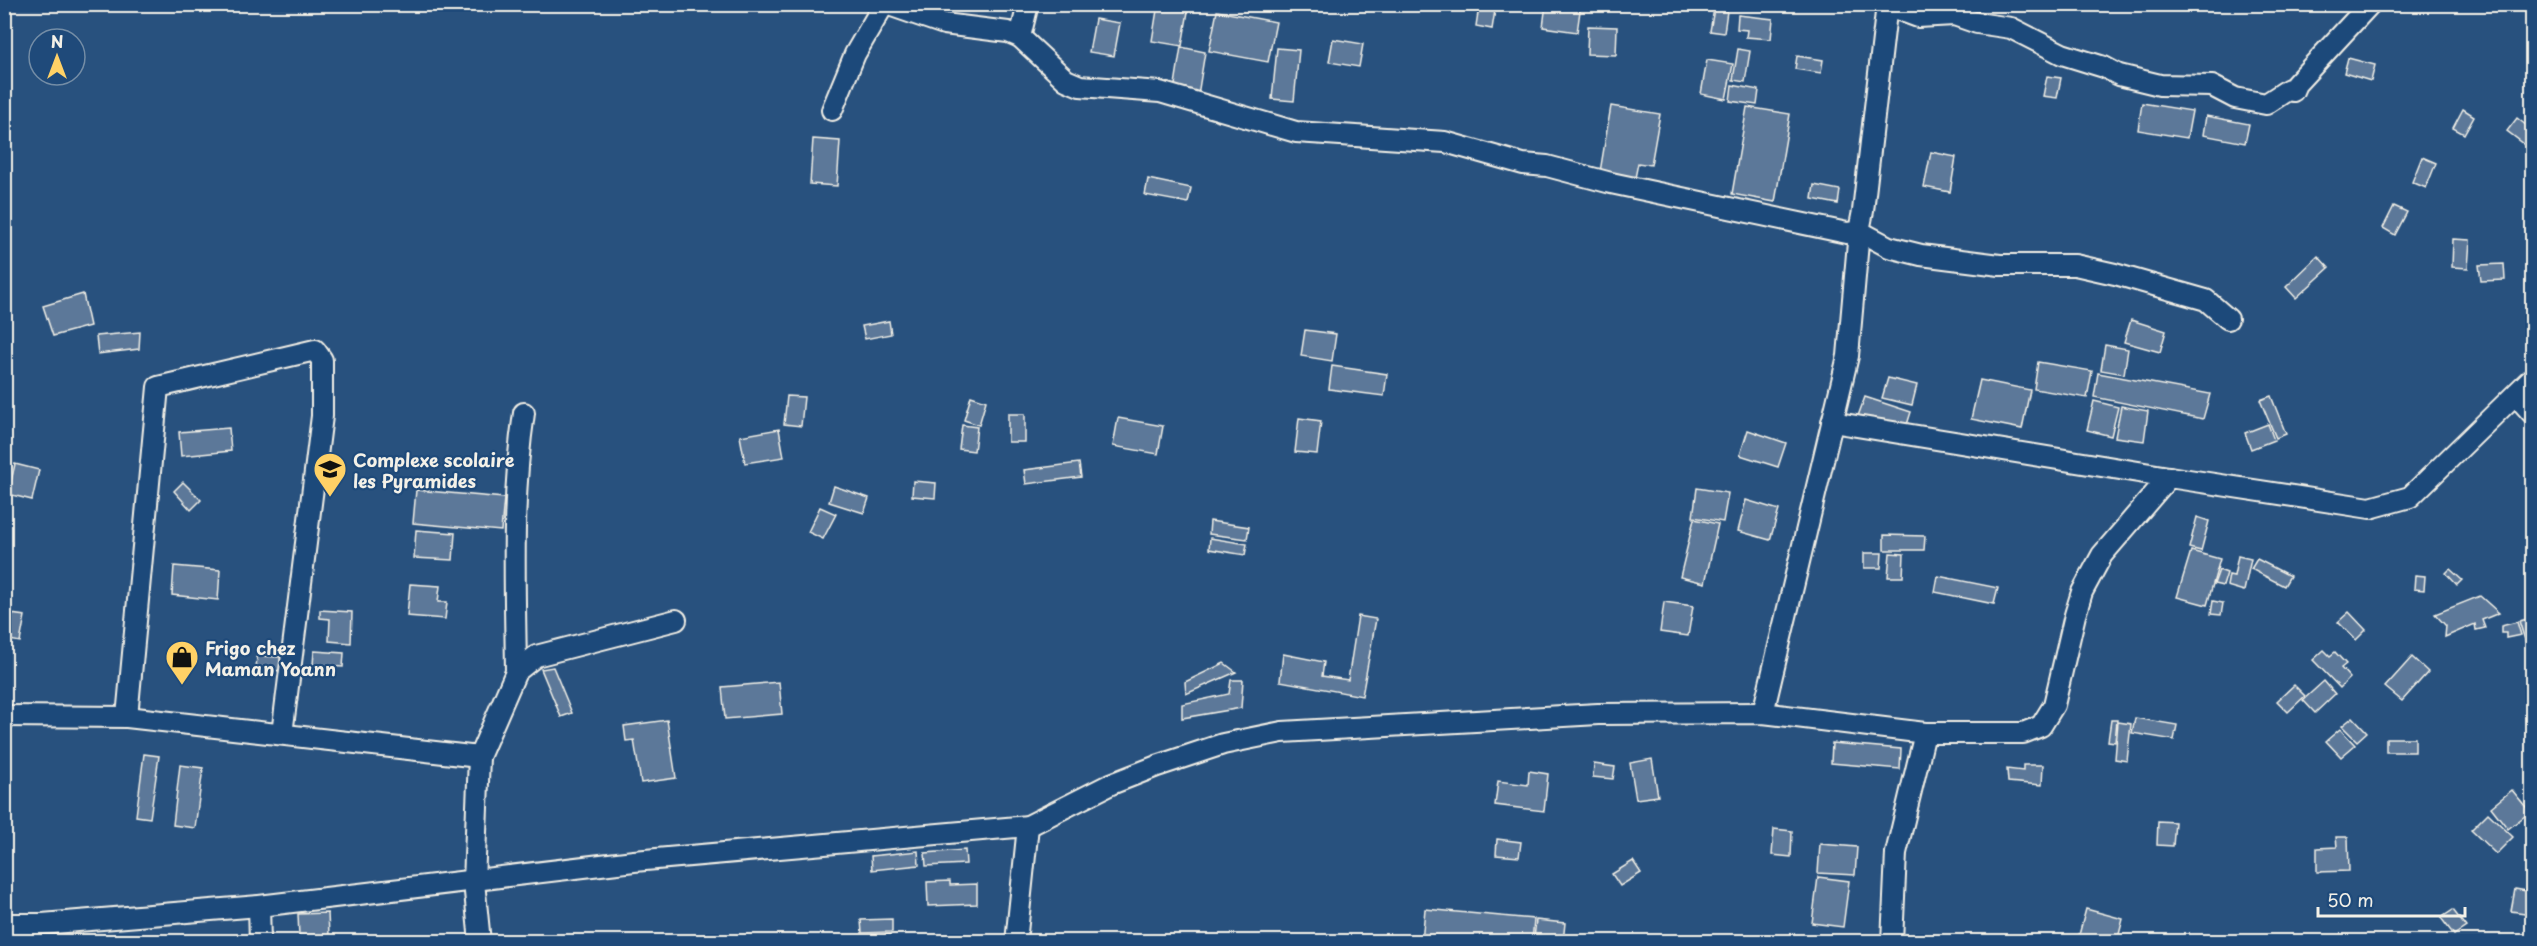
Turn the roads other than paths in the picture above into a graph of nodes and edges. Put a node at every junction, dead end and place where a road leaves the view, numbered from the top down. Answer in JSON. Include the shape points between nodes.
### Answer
{"nodes":[{"id":1,"x":885,"y":4,"type":"edge"},
{"id":2,"x":1028,"y":4,"type":"edge"},
{"id":3,"x":2370,"y":4,"type":"edge"},
{"id":4,"x":1885,"y":6,"type":"edge"},
{"id":5,"x":1020,"y":37,"type":"junction"},
{"id":6,"x":832,"y":110,"type":"dead end"},
{"id":7,"x":1859,"y":231,"type":"junction"},
{"id":8,"x":2228,"y":318,"type":"dead end"},
{"id":9,"x":2532,"y":378,"type":"edge"},
{"id":10,"x":2516,"y":395,"type":"junction"},
{"id":11,"x":524,"y":413,"type":"dead end"},
{"id":12,"x":2532,"y":413,"type":"edge"},
{"id":13,"x":1832,"y":422,"type":"junction"},
{"id":14,"x":2169,"y":477,"type":"junction"},
{"id":15,"x":676,"y":620,"type":"dead end"},
{"id":16,"x":516,"y":672,"type":"junction"},
{"id":17,"x":1763,"y":713,"type":"junction"},
{"id":18,"x":4,"y":716,"type":"edge"},
{"id":19,"x":128,"y":717,"type":"junction"},
{"id":20,"x":1925,"y":733,"type":"junction"},
{"id":21,"x":282,"y":734,"type":"junction"},
{"id":22,"x":479,"y":757,"type":"junction"},
{"id":23,"x":1028,"y":826,"type":"junction"},
{"id":24,"x":474,"y":882,"type":"junction"},
{"id":25,"x":259,"y":906,"type":"junction"},
{"id":26,"x":4,"y":924,"type":"edge"},
{"id":27,"x":42,"y":933,"type":"edge"},
{"id":28,"x":260,"y":942,"type":"edge"},
{"id":29,"x":480,"y":942,"type":"edge"},
{"id":30,"x":1016,"y":942,"type":"edge"},
{"id":31,"x":1892,"y":942,"type":"edge"}],
"edges":[{"from":1,"to":5,"type":"street","via":[[944,24]]},
{"from":1,"to":6,"type":"street","via":[[855,54]]},
{"from":2,"to":5,"type":"street"},
{"from":3,"to":4,"type":"street","via":[[2296,84],[2294,91],[2289,89],[2266,104],[2235,98],[2211,86],[2160,85],[2119,75],[2062,54],[2011,28],[1954,15],[1918,17]]},
{"from":4,"to":7,"type":"street"},
{"from":5,"to":7,"type":"street","via":[[1066,80],[1080,86],[1166,94],[1296,132],[1445,142],[1523,164],[1833,232]]},
{"from":7,"to":8,"type":"street","via":[[1889,247],[1921,255],[2000,265],[2075,265],[2115,274],[2206,300]]},
{"from":7,"to":13,"type":"street","via":[[1848,356]]},
{"from":9,"to":10,"type":"street"},
{"from":10,"to":12,"type":"street"},
{"from":10,"to":14,"type":"street","via":[[2410,497],[2388,505],[2370,508]]},
{"from":11,"to":16,"type":"street","via":[[514,524]]},
{"from":13,"to":14,"type":"street"},
{"from":13,"to":17,"type":"street"},
{"from":14,"to":20,"type":"street","via":[[2102,555],[2082,592],[2054,705],[2041,726],[2023,733]]},
{"from":15,"to":16,"type":"street","via":[[536,656]]},
{"from":16,"to":22,"type":"street"},
{"from":17,"to":20,"type":"street"},
{"from":17,"to":23,"type":"street","via":[[1598,714],[1282,732],[1222,744],[1157,766],[1111,784]]},
{"from":18,"to":19,"type":"street"},
{"from":19,"to":21,"type":"street"},
{"from":19,"to":21,"type":"street","via":[[158,387],[315,351],[322,360],[322,416]]},
{"from":20,"to":31,"type":"street","via":[[1896,853]]},
{"from":21,"to":22,"type":"street"},
{"from":22,"to":24,"type":"street"},
{"from":23,"to":24,"type":"street","via":[[634,861]]},
{"from":23,"to":30,"type":"street"},
{"from":24,"to":25,"type":"street"},
{"from":24,"to":29,"type":"street"},
{"from":25,"to":27,"type":"street"},
{"from":25,"to":28,"type":"street"},
{"from":26,"to":27,"type":"street"}]}
